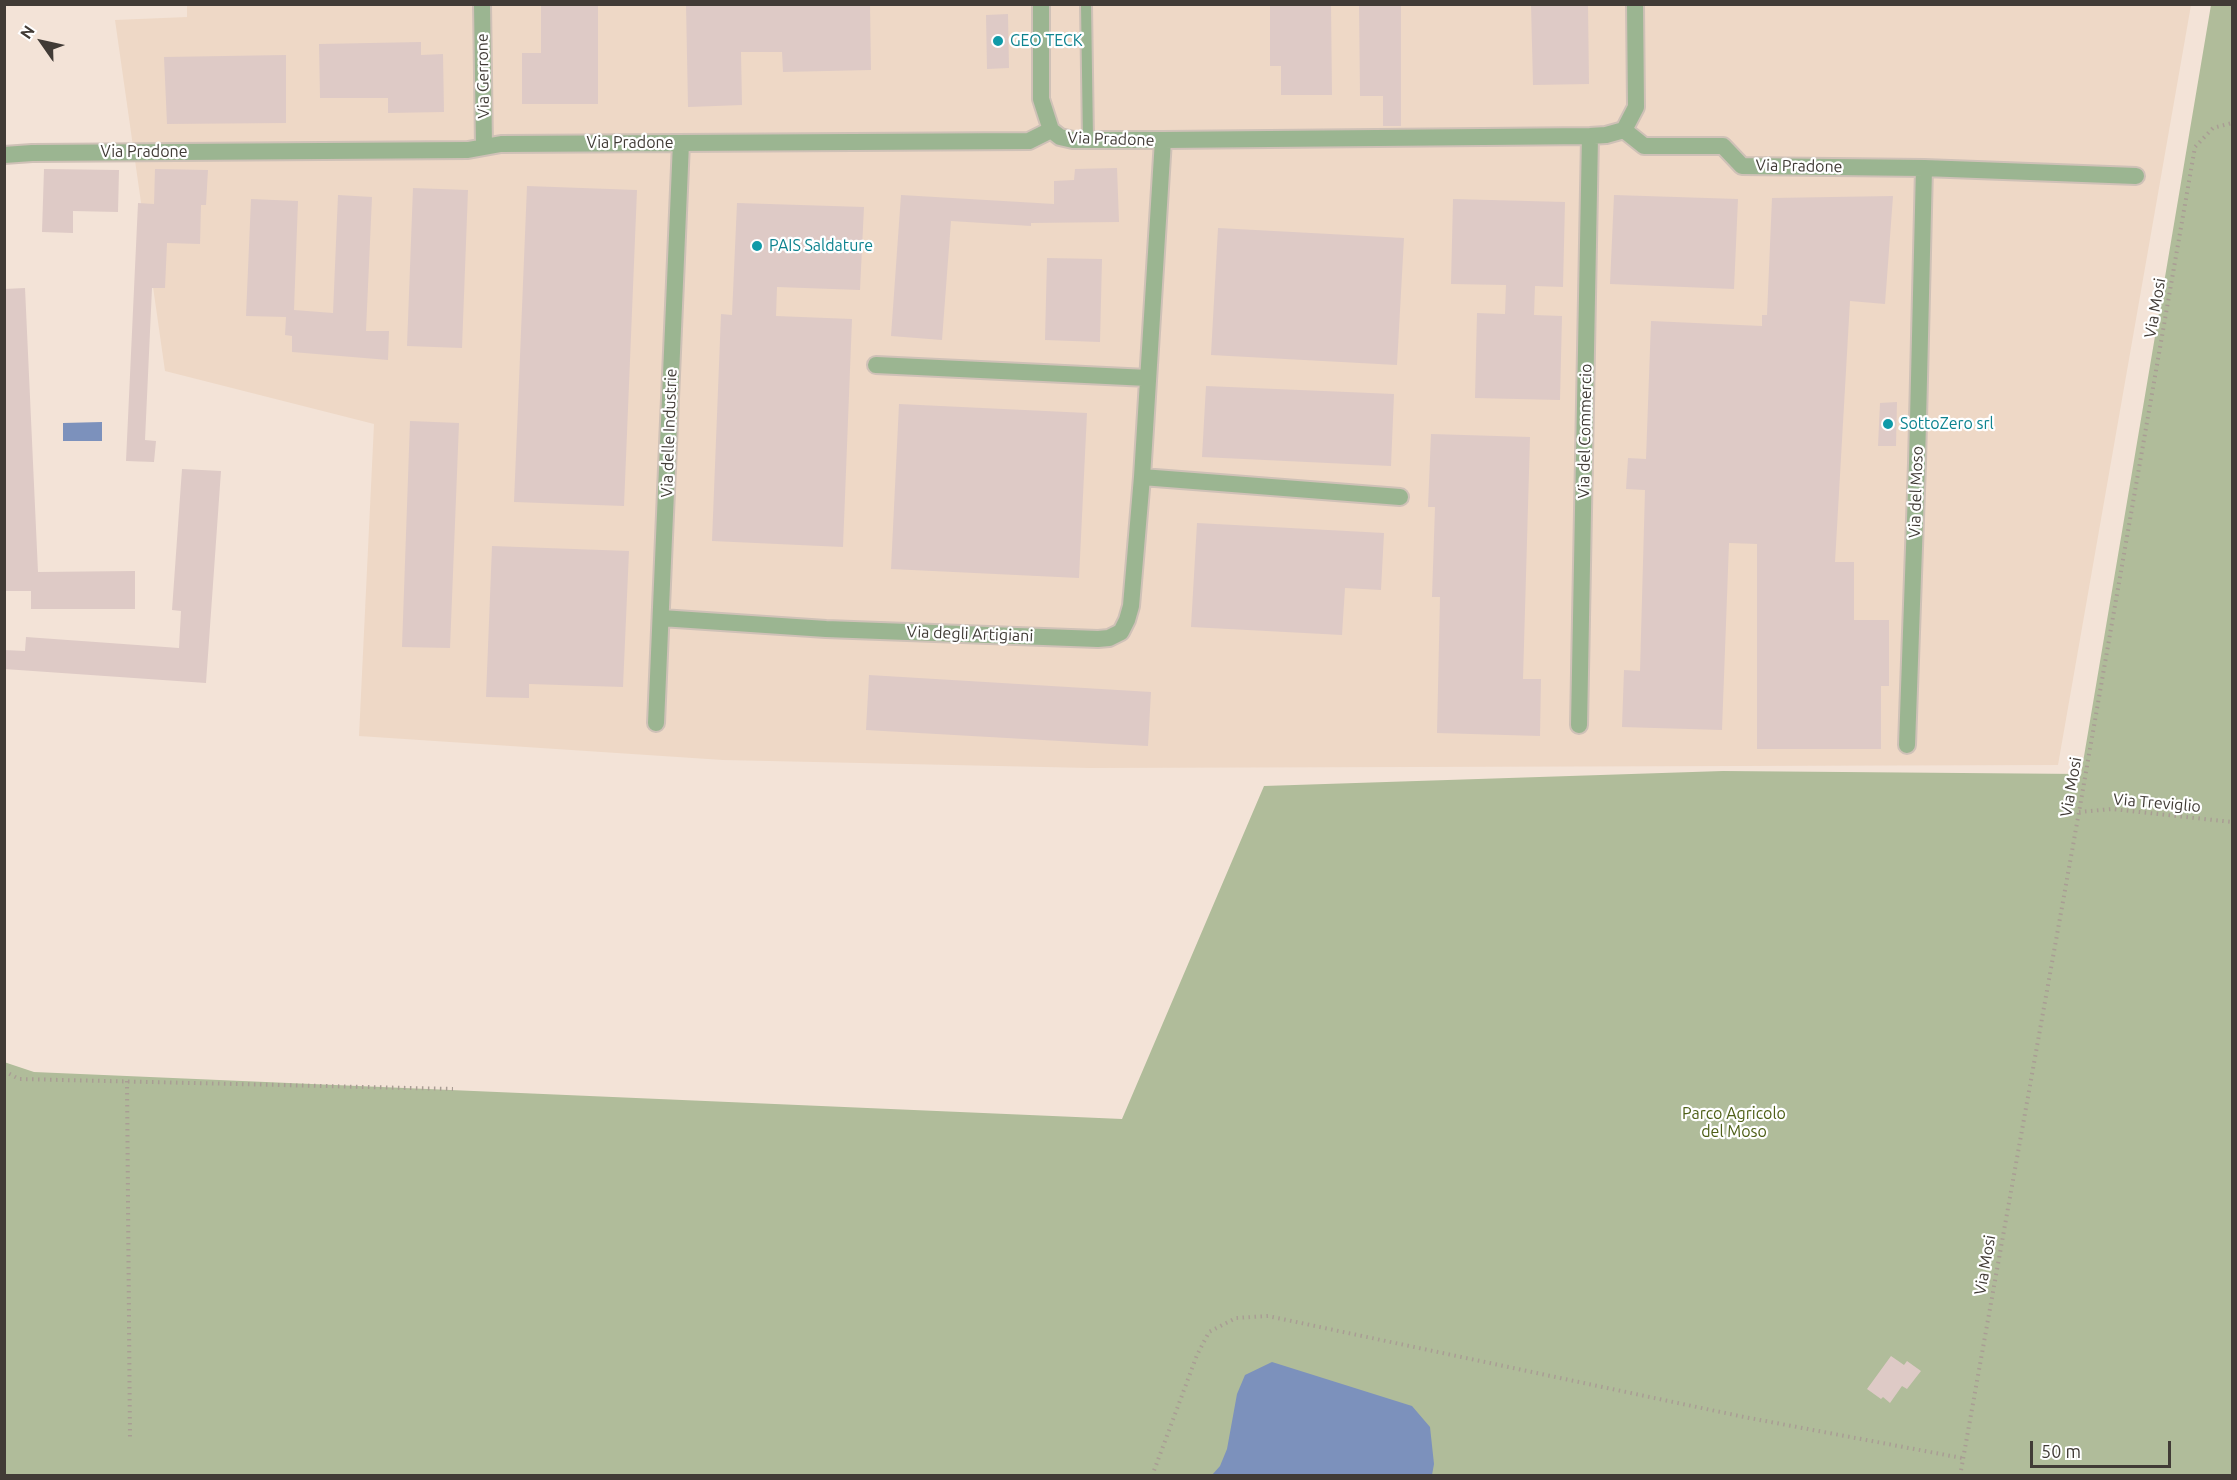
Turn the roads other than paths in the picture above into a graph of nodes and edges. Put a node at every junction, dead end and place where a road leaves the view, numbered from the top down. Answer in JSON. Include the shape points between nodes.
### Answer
{"nodes":[{"id":1,"x":482,"y":4,"type":"edge"},
{"id":2,"x":1041,"y":4,"type":"edge"},
{"id":3,"x":1086,"y":4,"type":"edge"},
{"id":4,"x":1635,"y":4,"type":"edge"},
{"id":5,"x":1051,"y":130,"type":"junction"},
{"id":6,"x":1624,"y":130,"type":"junction"},
{"id":7,"x":1590,"y":136,"type":"junction"},
{"id":8,"x":1088,"y":140,"type":"junction"},
{"id":9,"x":1164,"y":140,"type":"junction"},
{"id":10,"x":681,"y":143,"type":"junction"},
{"id":11,"x":484,"y":147,"type":"junction"},
{"id":12,"x":4,"y":155,"type":"edge"},
{"id":13,"x":1924,"y":168,"type":"junction"},
{"id":14,"x":2136,"y":176,"type":"dead end"},
{"id":15,"x":876,"y":366,"type":"dead end"},
{"id":16,"x":1148,"y":378,"type":"junction"},
{"id":17,"x":1142,"y":477,"type":"junction"},
{"id":18,"x":1400,"y":497,"type":"dead end"},
{"id":19,"x":661,"y":618,"type":"junction"},
{"id":20,"x":656,"y":723,"type":"dead end"},
{"id":21,"x":1579,"y":725,"type":"dead end"},
{"id":22,"x":1907,"y":745,"type":"dead end"}],
"edges":[{"from":1,"to":11,"type":"street","name":"Via Gerrone"},
{"from":2,"to":5,"type":"street","via":[[1041,99]]},
{"from":3,"to":8,"type":"lane"},
{"from":4,"to":6,"type":"street","via":[[1636,107]]},
{"from":5,"to":8,"type":"street","name":"Via Pradone","via":[[1060,137]]},
{"from":5,"to":10,"type":"street","name":"Via Pradone","via":[[1029,141]]},
{"from":6,"to":7,"type":"street","name":"Via Pradone"},
{"from":6,"to":13,"type":"street","name":"Via Pradone","via":[[1644,146],[1723,146],[1742,166]]},
{"from":7,"to":9,"type":"street","name":"Via Pradone"},
{"from":7,"to":21,"type":"street","name":"Via del Commercio"},
{"from":8,"to":9,"type":"street","name":"Via Pradone"},
{"from":9,"to":16,"type":"street","name":"Via degli Artigiani"},
{"from":10,"to":11,"type":"street","name":"Via Pradone"},
{"from":10,"to":19,"type":"street","name":"Via delle Industrie"},
{"from":11,"to":12,"type":"street","name":"Via Pradone"},
{"from":13,"to":14,"type":"street","name":"Via Pradone"},
{"from":13,"to":22,"type":"street","name":"Via del Moso"},
{"from":15,"to":16,"type":"street"},
{"from":16,"to":17,"type":"street","name":"Via degli Artigiani"},
{"from":17,"to":18,"type":"street"},
{"from":17,"to":19,"type":"street","name":"Via degli Artigiani","via":[[1131,606],[1121,632],[1109,638],[826,629]]},
{"from":19,"to":20,"type":"street","name":"Via delle Industrie"}]}
